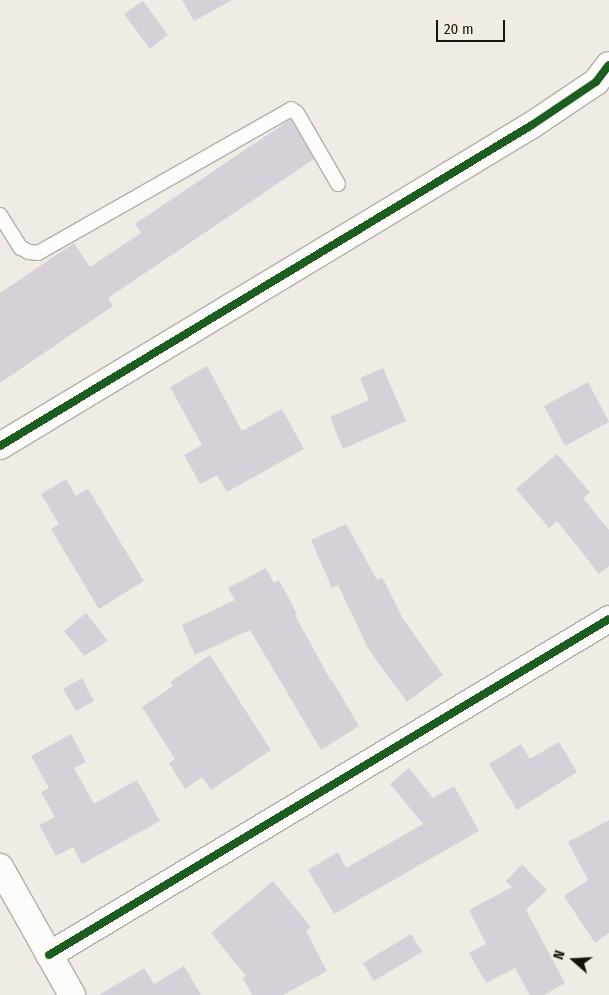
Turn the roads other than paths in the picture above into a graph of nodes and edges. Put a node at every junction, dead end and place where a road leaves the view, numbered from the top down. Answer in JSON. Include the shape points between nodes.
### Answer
{"nodes":[{"id":1,"x":609,"y":65,"type":"edge"},
{"id":2,"x":338,"y":184,"type":"dead end"},
{"id":3,"x":0,"y":215,"type":"edge"},
{"id":4,"x":0,"y":446,"type":"edge"},
{"id":5,"x":609,"y":619,"type":"edge"},
{"id":6,"x":0,"y":867,"type":"edge"},
{"id":7,"x":50,"y":955,"type":"junction"},
{"id":8,"x":72,"y":995,"type":"edge"}],
"edges":[{"from":1,"to":4,"type":"street","via":[[596,82],[532,125]]},
{"from":2,"to":3,"type":"lane","via":[[297,113],[290,109],[38,253],[21,248]]},
{"from":5,"to":7,"type":"street"},
{"from":6,"to":7,"type":"street"},
{"from":7,"to":8,"type":"street"}]}
